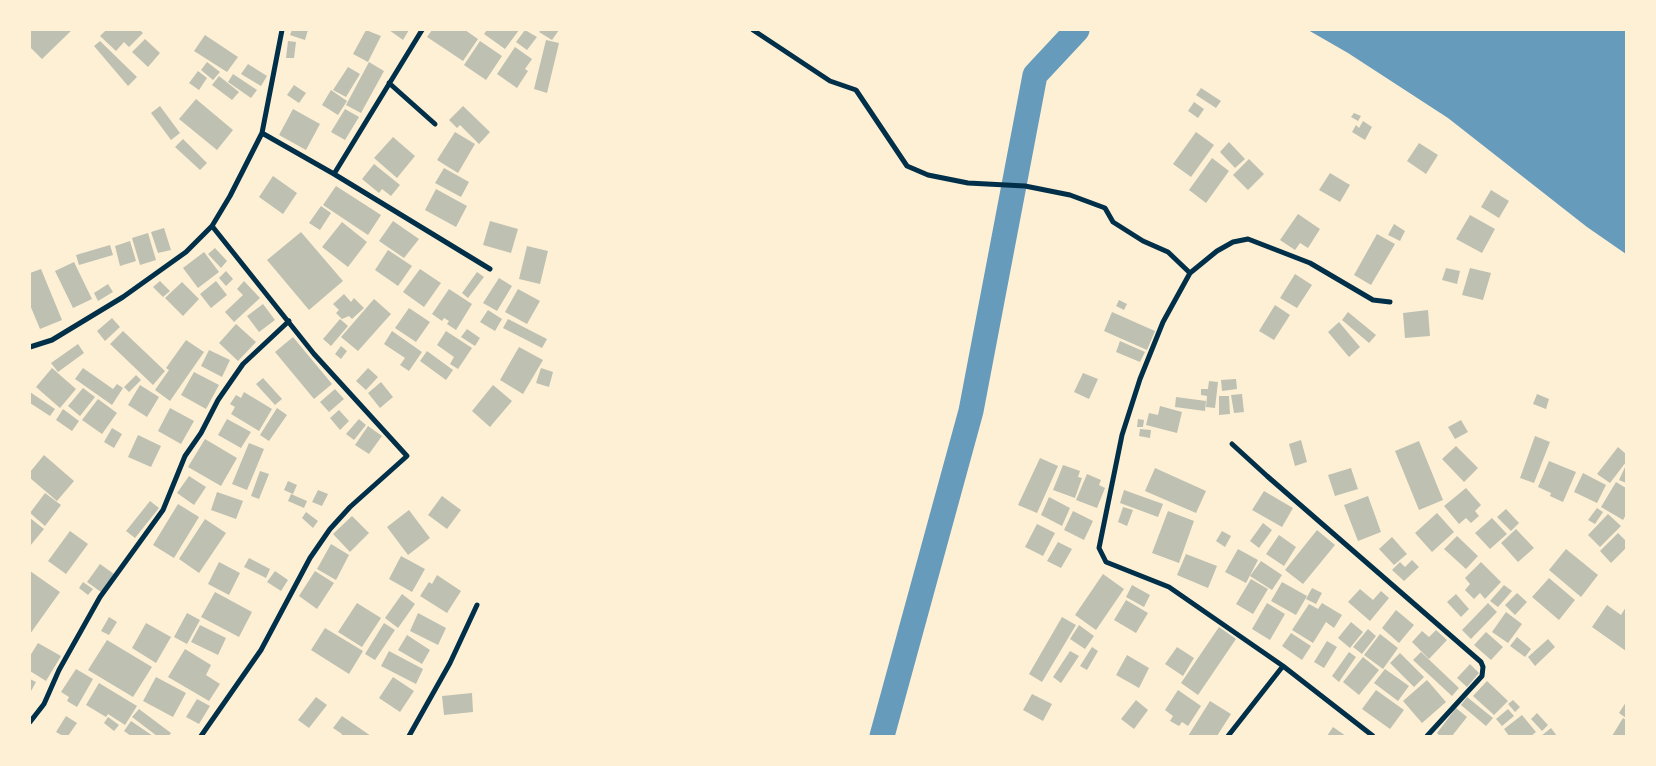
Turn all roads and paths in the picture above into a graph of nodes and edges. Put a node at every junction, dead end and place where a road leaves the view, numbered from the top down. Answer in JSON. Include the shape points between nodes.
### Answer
{"nodes":[{"id":1,"x":282,"y":30,"type":"edge"},
{"id":2,"x":422,"y":30,"type":"edge"},
{"id":3,"x":753,"y":30,"type":"edge"},
{"id":4,"x":389,"y":83,"type":"junction"},
{"id":5,"x":435,"y":124,"type":"dead end"},
{"id":6,"x":262,"y":133,"type":"junction"},
{"id":7,"x":334,"y":174,"type":"junction"},
{"id":8,"x":212,"y":226,"type":"junction"},
{"id":9,"x":490,"y":269,"type":"dead end"},
{"id":10,"x":1190,"y":273,"type":"junction"},
{"id":11,"x":1390,"y":302,"type":"dead end"},
{"id":12,"x":289,"y":321,"type":"junction"},
{"id":13,"x":30,"y":347,"type":"edge"},
{"id":14,"x":1232,"y":444,"type":"dead end"},
{"id":15,"x":477,"y":605,"type":"dead end"},
{"id":16,"x":1283,"y":666,"type":"junction"},
{"id":17,"x":30,"y":722,"type":"edge"},
{"id":18,"x":202,"y":736,"type":"edge"},
{"id":19,"x":409,"y":736,"type":"edge"},
{"id":20,"x":1228,"y":736,"type":"edge"},
{"id":21,"x":1373,"y":736,"type":"edge"},
{"id":22,"x":1427,"y":736,"type":"edge"}],
"edges":[{"from":1,"to":6,"type":"street"},
{"from":2,"to":4,"type":"street"},
{"from":3,"to":10,"type":"street","via":[[830,81],[856,90],[907,166],[928,175],[968,183],[1034,188],[1070,195],[1105,208],[1112,222],[1168,252]]},
{"from":4,"to":5,"type":"street"},
{"from":4,"to":7,"type":"street"},
{"from":6,"to":7,"type":"street"},
{"from":6,"to":8,"type":"street"},
{"from":7,"to":9,"type":"street"},
{"from":8,"to":12,"type":"street"},
{"from":8,"to":13,"type":"street","via":[[186,252],[123,297],[52,340]]},
{"from":10,"to":11,"type":"street","via":[[1217,251],[1233,242],[1248,239],[1310,263],[1373,300]]},
{"from":10,"to":16,"type":"street","via":[[1162,322],[1140,379],[1122,435],[1099,548],[1106,562],[1169,588]]},
{"from":12,"to":17,"type":"street","via":[[243,364],[218,400],[185,456],[163,510],[100,597],[44,704]]},
{"from":12,"to":18,"type":"street","via":[[314,354],[407,456],[330,529],[310,558],[261,650]]},
{"from":14,"to":22,"type":"street","via":[[1481,662],[1482,676]]},
{"from":15,"to":19,"type":"street","via":[[450,663]]},
{"from":16,"to":20,"type":"street"},
{"from":16,"to":21,"type":"street"}]}
